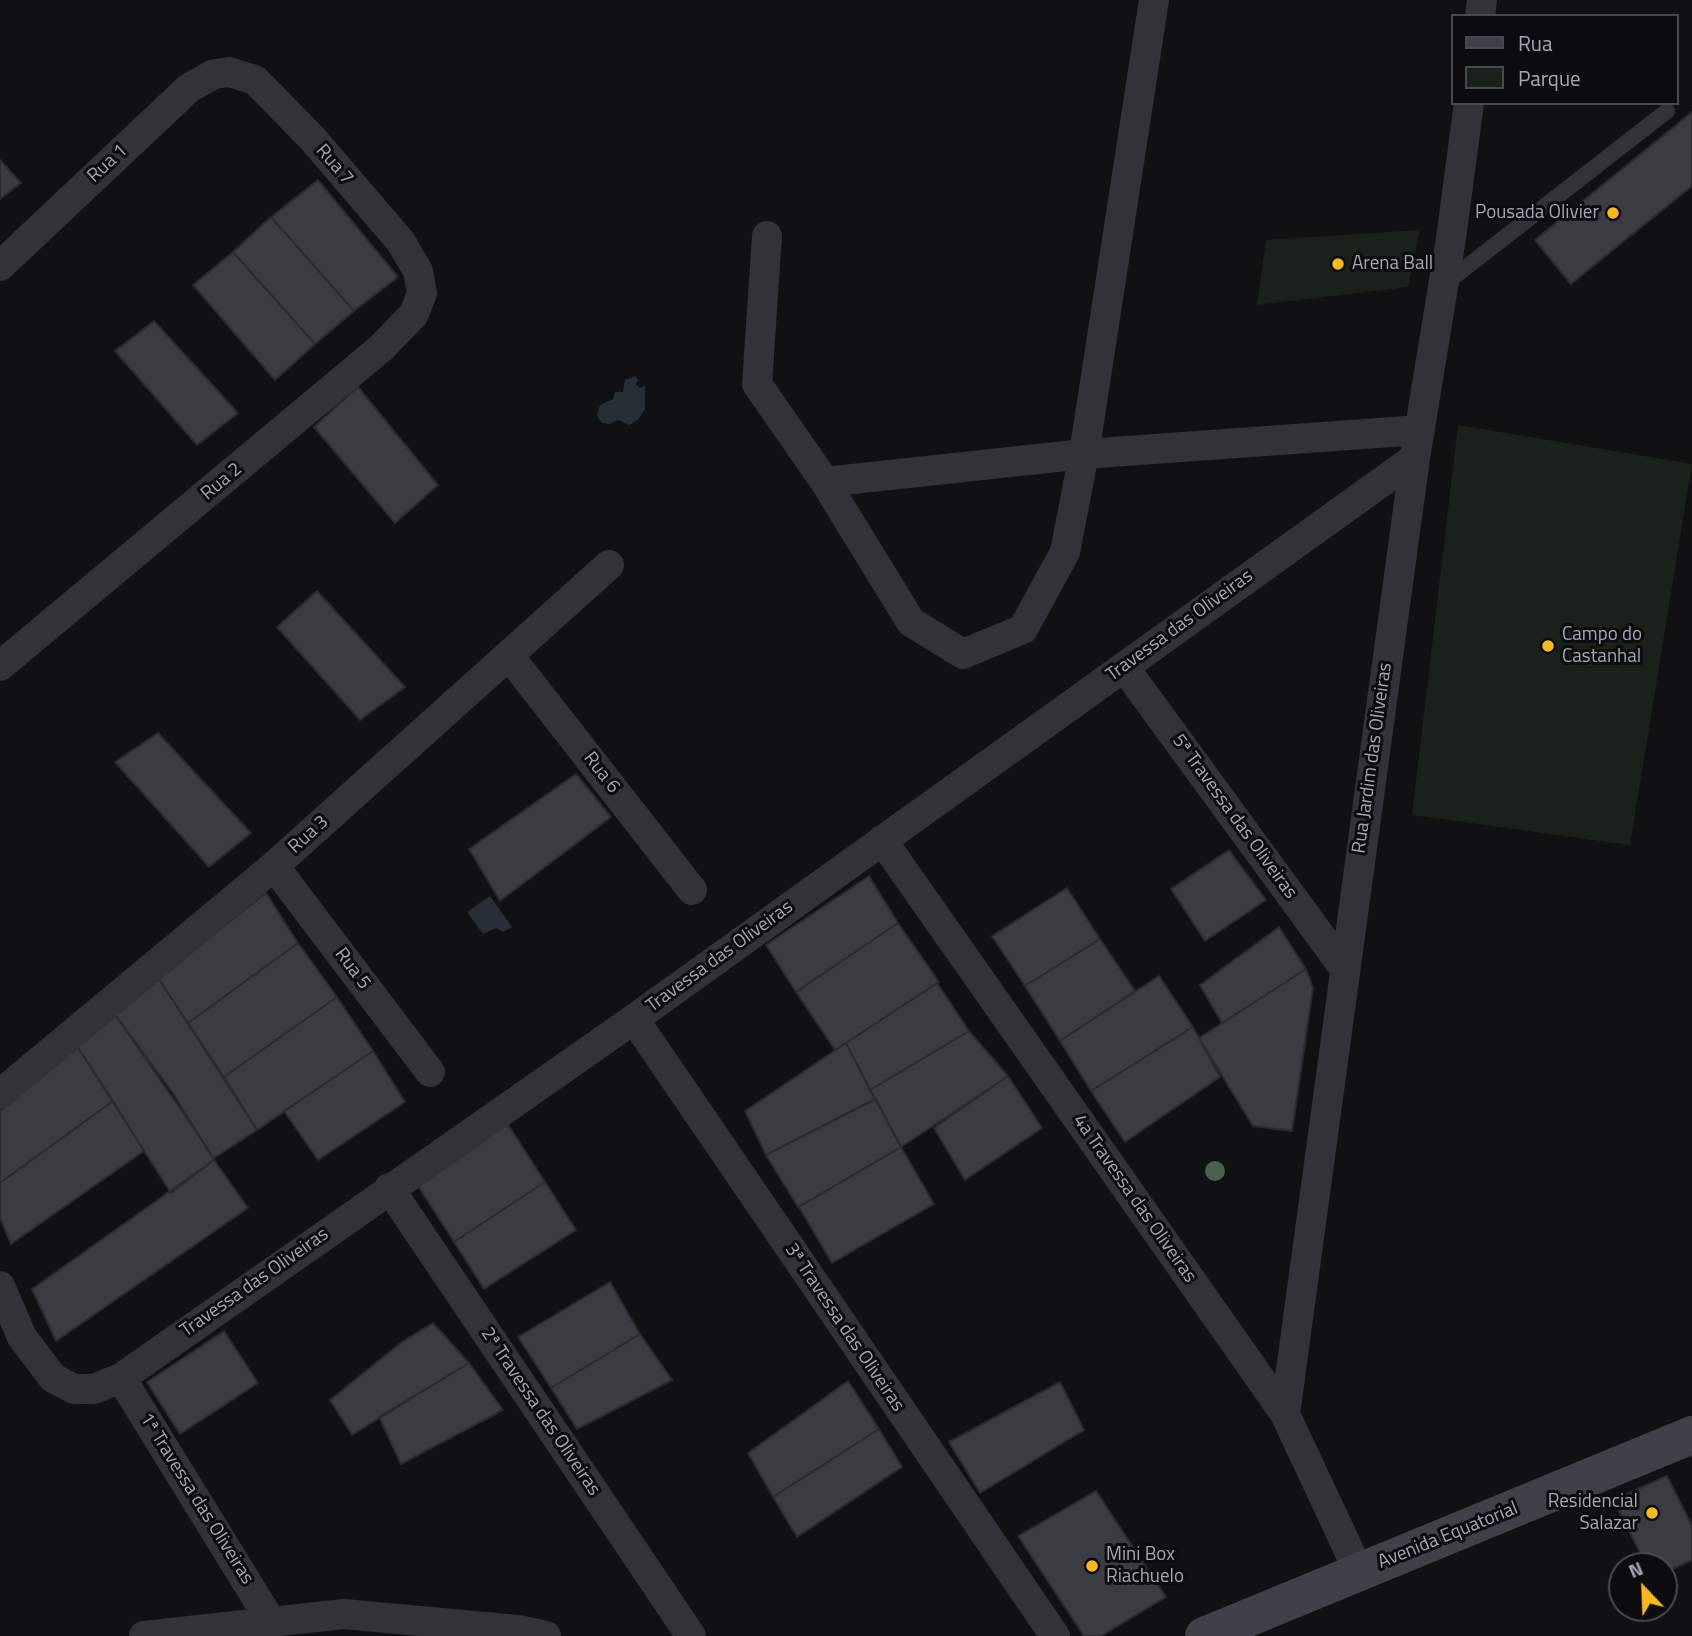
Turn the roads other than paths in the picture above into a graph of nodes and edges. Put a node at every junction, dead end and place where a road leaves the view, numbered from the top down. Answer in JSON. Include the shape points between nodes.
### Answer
{"nodes":[{"id":1,"x":1154,"y":0,"type":"edge"},
{"id":2,"x":223,"y":72,"type":"joint"},
{"id":3,"x":1469,"y":105,"type":"edge"},
{"id":4,"x":1667,"y":111,"type":"dead end"},
{"id":5,"x":767,"y":236,"type":"dead end"},
{"id":6,"x":0,"y":267,"type":"edge"},
{"id":7,"x":422,"y":284,"type":"joint"},
{"id":8,"x":1444,"y":285,"type":"junction"},
{"id":9,"x":1417,"y":444,"type":"junction"},
{"id":10,"x":1084,"y":454,"type":"junction"},
{"id":11,"x":825,"y":482,"type":"junction"},
{"id":12,"x":610,"y":565,"type":"dead end"},
{"id":13,"x":510,"y":657,"type":"junction"},
{"id":14,"x":0,"y":666,"type":"edge"},
{"id":15,"x":1124,"y":667,"type":"junction"},
{"id":16,"x":882,"y":840,"type":"junction"},
{"id":17,"x":274,"y":866,"type":"junction"},
{"id":18,"x":692,"y":890,"type":"dead end"},
{"id":19,"x":1344,"y":968,"type":"junction"},
{"id":20,"x":634,"y":1019,"type":"junction"},
{"id":21,"x":430,"y":1072,"type":"dead end"},
{"id":22,"x":0,"y":1094,"type":"edge"},
{"id":23,"x":389,"y":1188,"type":"junction"},
{"id":24,"x":0,"y":1286,"type":"edge"},
{"id":25,"x":121,"y":1378,"type":"junction"},
{"id":26,"x":1285,"y":1414,"type":"junction"},
{"id":27,"x":1692,"y":1435,"type":"edge"},
{"id":28,"x":1359,"y":1572,"type":"junction"},
{"id":29,"x":270,"y":1620,"type":"junction"},
{"id":30,"x":144,"y":1636,"type":"edge"},
{"id":31,"x":546,"y":1636,"type":"edge"},
{"id":32,"x":691,"y":1636,"type":"edge"},
{"id":33,"x":1055,"y":1636,"type":"edge"},
{"id":34,"x":1203,"y":1636,"type":"edge"}],
"edges":[{"from":1,"to":10,"type":"street"},
{"from":2,"to":6,"type":"street","name":"Rua 1","via":[[189,88]]},
{"from":2,"to":7,"type":"street","name":"Rua 7","via":[[255,80],[312,138],[401,242]]},
{"from":3,"to":8,"type":"street","name":"Rua Jardim das Oliveiras"},
{"from":4,"to":8,"type":"lane"},
{"from":5,"to":11,"type":"street","via":[[757,384]]},
{"from":7,"to":14,"type":"street","name":"Rua 2","via":[[421,302],[414,314],[381,348]]},
{"from":8,"to":9,"type":"street","name":"Rua Jardim das Oliveiras"},
{"from":9,"to":10,"type":"street"},
{"from":9,"to":15,"type":"street","name":"Travessa das Oliveiras"},
{"from":9,"to":19,"type":"street","name":"Rua Jardim das Oliveiras"},
{"from":10,"to":11,"type":"street"},
{"from":10,"to":11,"type":"street","via":[[1065,552],[1023,629],[963,654],[911,622]]},
{"from":12,"to":13,"type":"street","name":"Rua 3"},
{"from":13,"to":17,"type":"street","name":"Rua 3"},
{"from":13,"to":18,"type":"street","name":"Rua 6"},
{"from":15,"to":16,"type":"street","name":"Travessa das Oliveiras"},
{"from":15,"to":19,"type":"street","name":"5ª Travessa das Oliveiras"},
{"from":16,"to":20,"type":"street","name":"Travessa das Oliveiras"},
{"from":16,"to":26,"type":"street","name":"4a Travessa das Oliveiras"},
{"from":17,"to":21,"type":"street","name":"Rua 5"},
{"from":17,"to":22,"type":"street","name":"Rua 3"},
{"from":19,"to":26,"type":"street","name":"Rua Jardim das Oliveiras"},
{"from":20,"to":23,"type":"street","name":"Travessa das Oliveiras"},
{"from":20,"to":33,"type":"street","name":"3ª Travessa das Oliveiras"},
{"from":23,"to":25,"type":"street","name":"Travessa das Oliveiras"},
{"from":23,"to":32,"type":"street","name":"2ª Travessa das Oliveiras"},
{"from":24,"to":25,"type":"street","name":"Travessa das Oliveiras","via":[[22,1337],[46,1372],[64,1385],[94,1389]]},
{"from":25,"to":29,"type":"street","name":"1ª Travessa das Oliveiras"},
{"from":26,"to":28,"type":"street","name":"4a Travessa das Oliveiras"},
{"from":27,"to":28,"type":"street","name":"Avenida Equatorial"},
{"from":28,"to":34,"type":"street","name":"Avenida Equatorial"},
{"from":29,"to":30,"type":"street"},
{"from":29,"to":31,"type":"street","via":[[344,1614]]}]}
